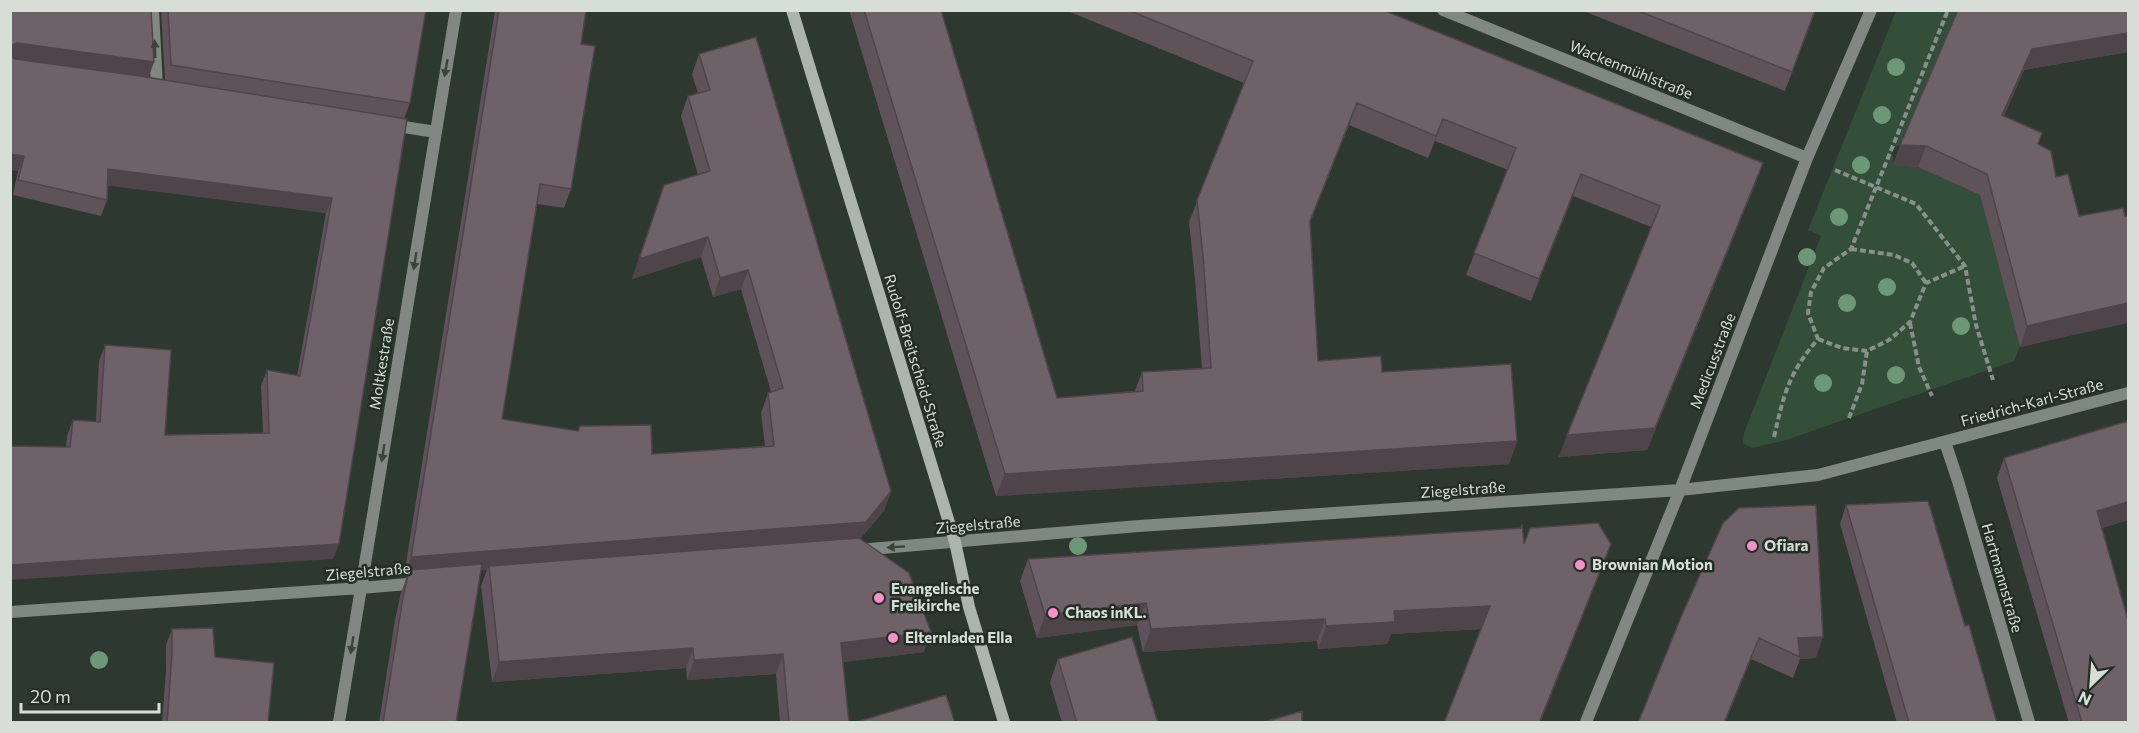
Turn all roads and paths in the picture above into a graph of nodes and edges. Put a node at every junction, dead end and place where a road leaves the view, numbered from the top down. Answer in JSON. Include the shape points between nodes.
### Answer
{"nodes":[{"id":1,"x":153,"y":10,"type":"edge"},
{"id":2,"x":456,"y":10,"type":"edge"},
{"id":3,"x":792,"y":10,"type":"edge"},
{"id":4,"x":1443,"y":10,"type":"edge"},
{"id":5,"x":1871,"y":10,"type":"edge"},
{"id":6,"x":1948,"y":10,"type":"edge"},
{"id":7,"x":157,"y":88,"type":"edge"},
{"id":8,"x":376,"y":123,"type":"edge"},
{"id":9,"x":435,"y":132,"type":"junction"},
{"id":10,"x":1807,"y":159,"type":"junction"},
{"id":11,"x":1875,"y":187,"type":"junction"},
{"id":12,"x":1851,"y":249,"type":"junction"},
{"id":13,"x":1965,"y":266,"type":"junction"},
{"id":14,"x":1926,"y":283,"type":"junction"},
{"id":15,"x":1910,"y":322,"type":"junction"},
{"id":16,"x":1818,"y":339,"type":"junction"},
{"id":17,"x":1867,"y":351,"type":"junction"},
{"id":18,"x":1993,"y":380,"type":"dead end"},
{"id":19,"x":2128,"y":393,"type":"edge"},
{"id":20,"x":1932,"y":396,"type":"dead end"},
{"id":21,"x":1850,"y":418,"type":"dead end"},
{"id":22,"x":1774,"y":437,"type":"dead end"},
{"id":23,"x":1945,"y":442,"type":"junction"},
{"id":24,"x":1680,"y":490,"type":"junction"},
{"id":25,"x":955,"y":542,"type":"junction"},
{"id":26,"x":845,"y":550,"type":"edge"},
{"id":27,"x":429,"y":582,"type":"edge"},
{"id":28,"x":360,"y":588,"type":"junction"},
{"id":29,"x":10,"y":612,"type":"edge"},
{"id":30,"x":339,"y":723,"type":"edge"},
{"id":31,"x":1004,"y":723,"type":"edge"},
{"id":32,"x":1586,"y":723,"type":"edge"},
{"id":33,"x":2029,"y":723,"type":"edge"}],
"edges":[{"from":7,"to":1,"type":"street","one_way":true},
{"from":2,"to":9,"type":"street","name":"Moltkestraße","one_way":true},
{"from":3,"to":25,"type":"street","name":"Rudolf-Breitscheid-Straße"},
{"from":4,"to":10,"type":"street","name":"Wackenmühlstraße"},
{"from":5,"to":10,"type":"street","name":"Medicusstraße"},
{"from":6,"to":11,"type":"path"},
{"from":8,"to":9,"type":"street"},
{"from":9,"to":28,"type":"street","name":"Moltkestraße","one_way":true},
{"from":10,"to":11,"type":"path"},
{"from":10,"to":24,"type":"street","name":"Medicusstraße"},
{"from":11,"to":12,"type":"path"},
{"from":11,"to":13,"type":"path","via":[[1916,204]]},
{"from":12,"to":14,"type":"path","via":[[1894,255],[1912,263]]},
{"from":12,"to":16,"type":"path","via":[[1824,268],[1811,292],[1808,313]]},
{"from":13,"to":14,"type":"path"},
{"from":13,"to":18,"type":"path","via":[[1976,326]]},
{"from":14,"to":15,"type":"path"},
{"from":15,"to":17,"type":"path","via":[[1889,340]]},
{"from":15,"to":20,"type":"path","via":[[1919,367]]},
{"from":16,"to":17,"type":"path","via":[[1842,348]]},
{"from":16,"to":22,"type":"path","via":[[1800,360],[1785,391]]},
{"from":17,"to":21,"type":"path","via":[[1862,384]]},
{"from":19,"to":23,"type":"street","name":"Friedrich-Karl-Straße"},
{"from":23,"to":24,"type":"street","name":"Ziegelstraße","via":[[1818,475]]},
{"from":23,"to":33,"type":"street","name":"Hartmannstraße"},
{"from":24,"to":25,"type":"street","name":"Ziegelstraße"},
{"from":24,"to":32,"type":"street","name":"Medicusstraße"},
{"from":25,"to":26,"type":"street","name":"Ziegelstraße","one_way":true},
{"from":25,"to":31,"type":"street","name":"Rudolf-Breitscheid-Straße","via":[[969,607]]},
{"from":27,"to":28,"type":"street","name":"Ziegelstraße"},
{"from":28,"to":29,"type":"street","name":"Ziegelstraße"},
{"from":28,"to":30,"type":"street","name":"Moltkestraße","one_way":true}]}
